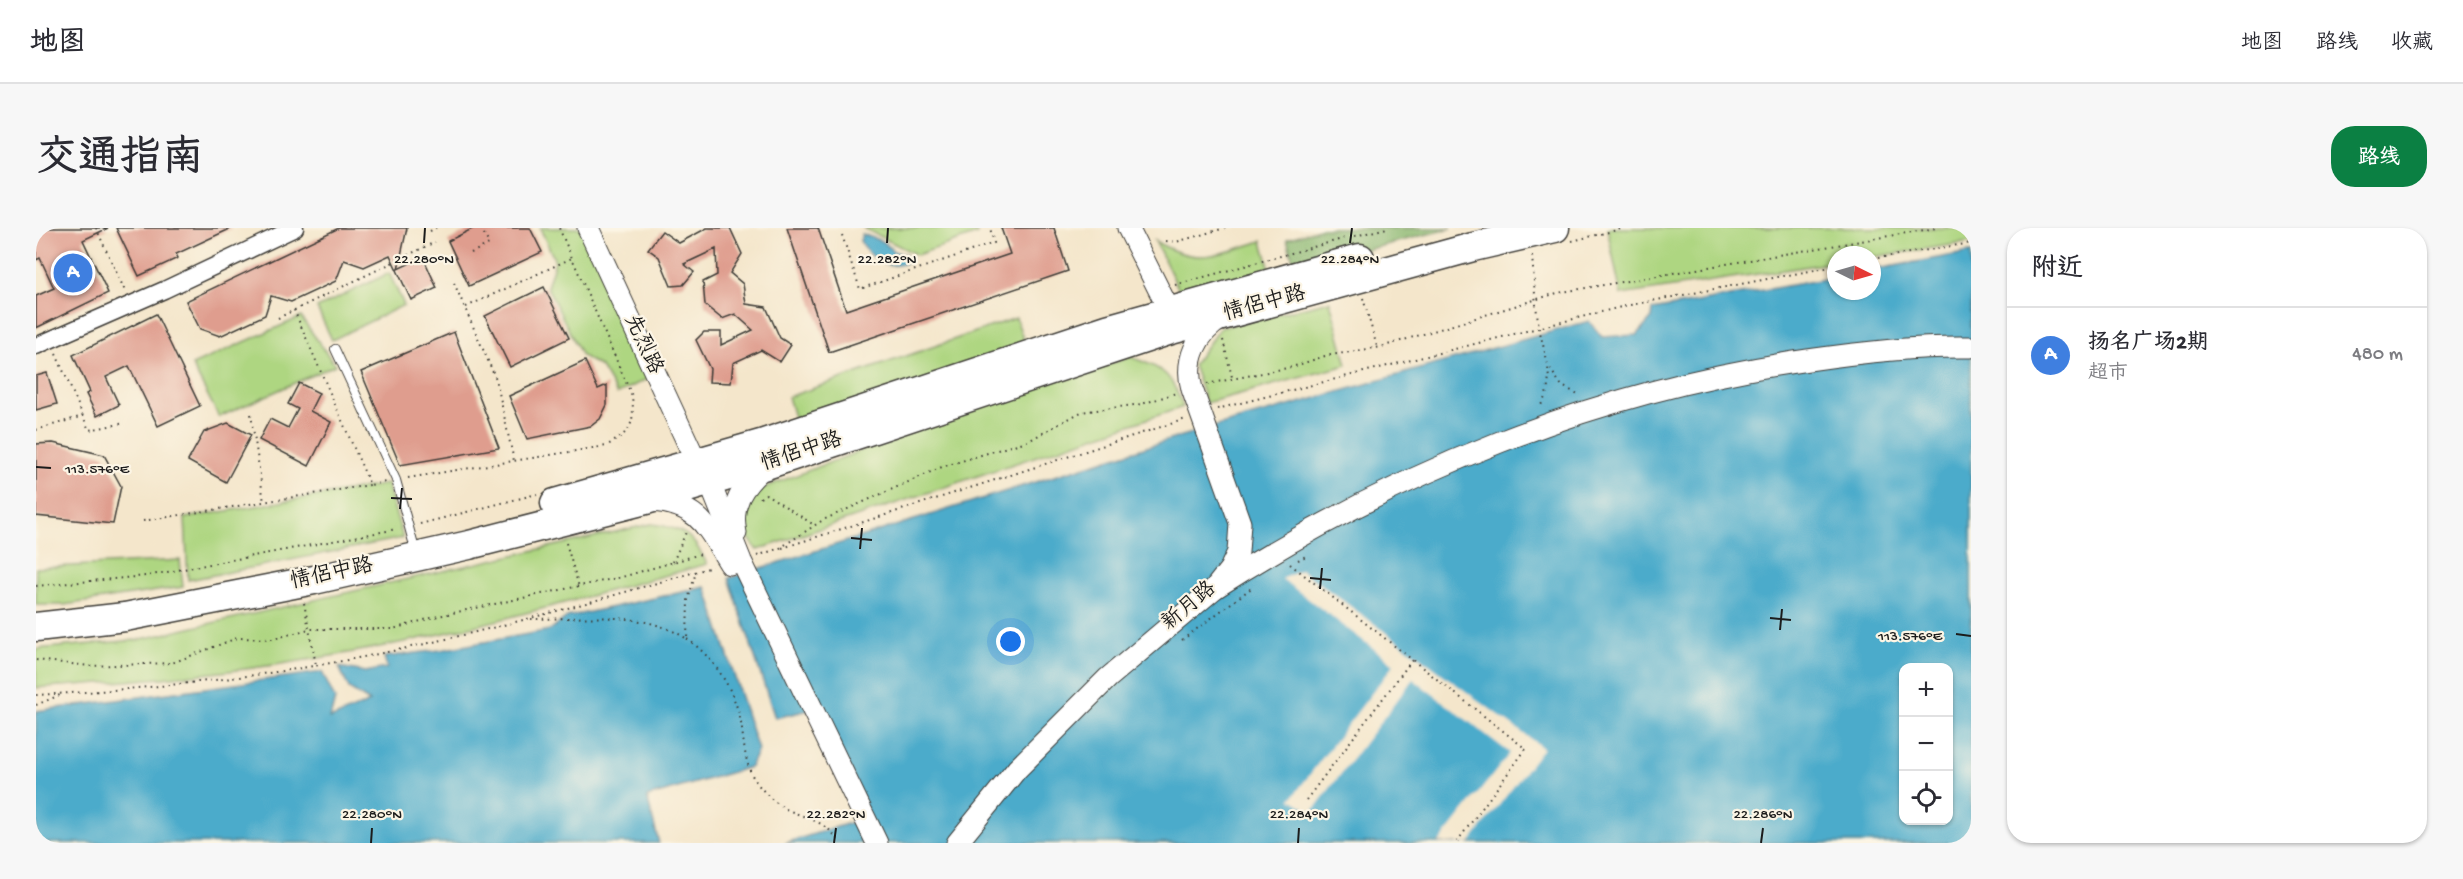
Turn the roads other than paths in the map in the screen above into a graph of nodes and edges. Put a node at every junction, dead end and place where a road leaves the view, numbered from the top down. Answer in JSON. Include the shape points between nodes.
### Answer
{"nodes":[{"id":1,"x":295,"y":228,"type":"edge"},
{"id":2,"x":588,"y":228,"type":"edge"},
{"id":3,"x":1128,"y":228,"type":"edge"},
{"id":4,"x":1472,"y":228,"type":"edge"},
{"id":5,"x":1556,"y":228,"type":"edge"},
{"id":6,"x":1164,"y":300,"type":"junction"},
{"id":7,"x":1225,"y":316,"type":"junction"},
{"id":8,"x":43,"y":343,"type":"edge"},
{"id":9,"x":1971,"y":347,"type":"edge"},
{"id":10,"x":335,"y":350,"type":"dead end"},
{"id":11,"x":766,"y":465,"type":"junction"},
{"id":12,"x":700,"y":476,"type":"junction"},
{"id":13,"x":646,"y":500,"type":"junction"},
{"id":14,"x":413,"y":542,"type":"junction"},
{"id":15,"x":724,"y":563,"type":"junction"},
{"id":16,"x":1215,"y":588,"type":"junction"},
{"id":17,"x":36,"y":608,"type":"edge"},
{"id":18,"x":36,"y":627,"type":"edge"},
{"id":19,"x":865,"y":843,"type":"edge"},
{"id":20,"x":877,"y":843,"type":"edge"},
{"id":21,"x":957,"y":843,"type":"edge"}],
"edges":[{"from":1,"to":8,"type":"street"},
{"from":2,"to":12,"type":"street","name":"先烈路"},
{"from":3,"to":6,"type":"street"},
{"from":4,"to":6,"type":"highway","name":"情侶中路"},
{"from":5,"to":7,"type":"highway","name":"情侶中路"},
{"from":6,"to":12,"type":"highway","name":"情侶中路","via":[[761,444]]},
{"from":7,"to":11,"type":"highway","name":"情侶中路","via":[[1114,348]]},
{"from":7,"to":16,"type":"street","name":"新月路","via":[[1208,328],[1195,346],[1190,365],[1192,389],[1240,523],[1238,552]]},
{"from":9,"to":16,"type":"street","via":[[1857,353],[1792,362],[1700,378],[1582,412],[1416,476],[1283,544]]},
{"from":10,"to":14,"type":"lane","via":[[396,480]]},
{"from":11,"to":12,"type":"highway","name":"情侶中路"},
{"from":11,"to":15,"type":"street","via":[[746,483],[735,505]]},
{"from":12,"to":13,"type":"highway","name":"情侶中路"},
{"from":12,"to":14,"type":"highway","name":"情侶中路","via":[[640,480]]},
{"from":12,"to":15,"type":"street","name":"先烈路"},
{"from":13,"to":14,"type":"highway","name":"情侶中路"},
{"from":13,"to":15,"type":"street","via":[[669,502],[693,513],[703,522]]},
{"from":14,"to":17,"type":"highway","name":"情侶中路","via":[[192,588],[64,608]]},
{"from":14,"to":18,"type":"highway","name":"情侶中路","via":[[136,615]]},
{"from":15,"to":19,"type":"street"},
{"from":15,"to":20,"type":"street"},
{"from":16,"to":21,"type":"street","name":"新月路","via":[[1108,678],[1017,769]]}]}
